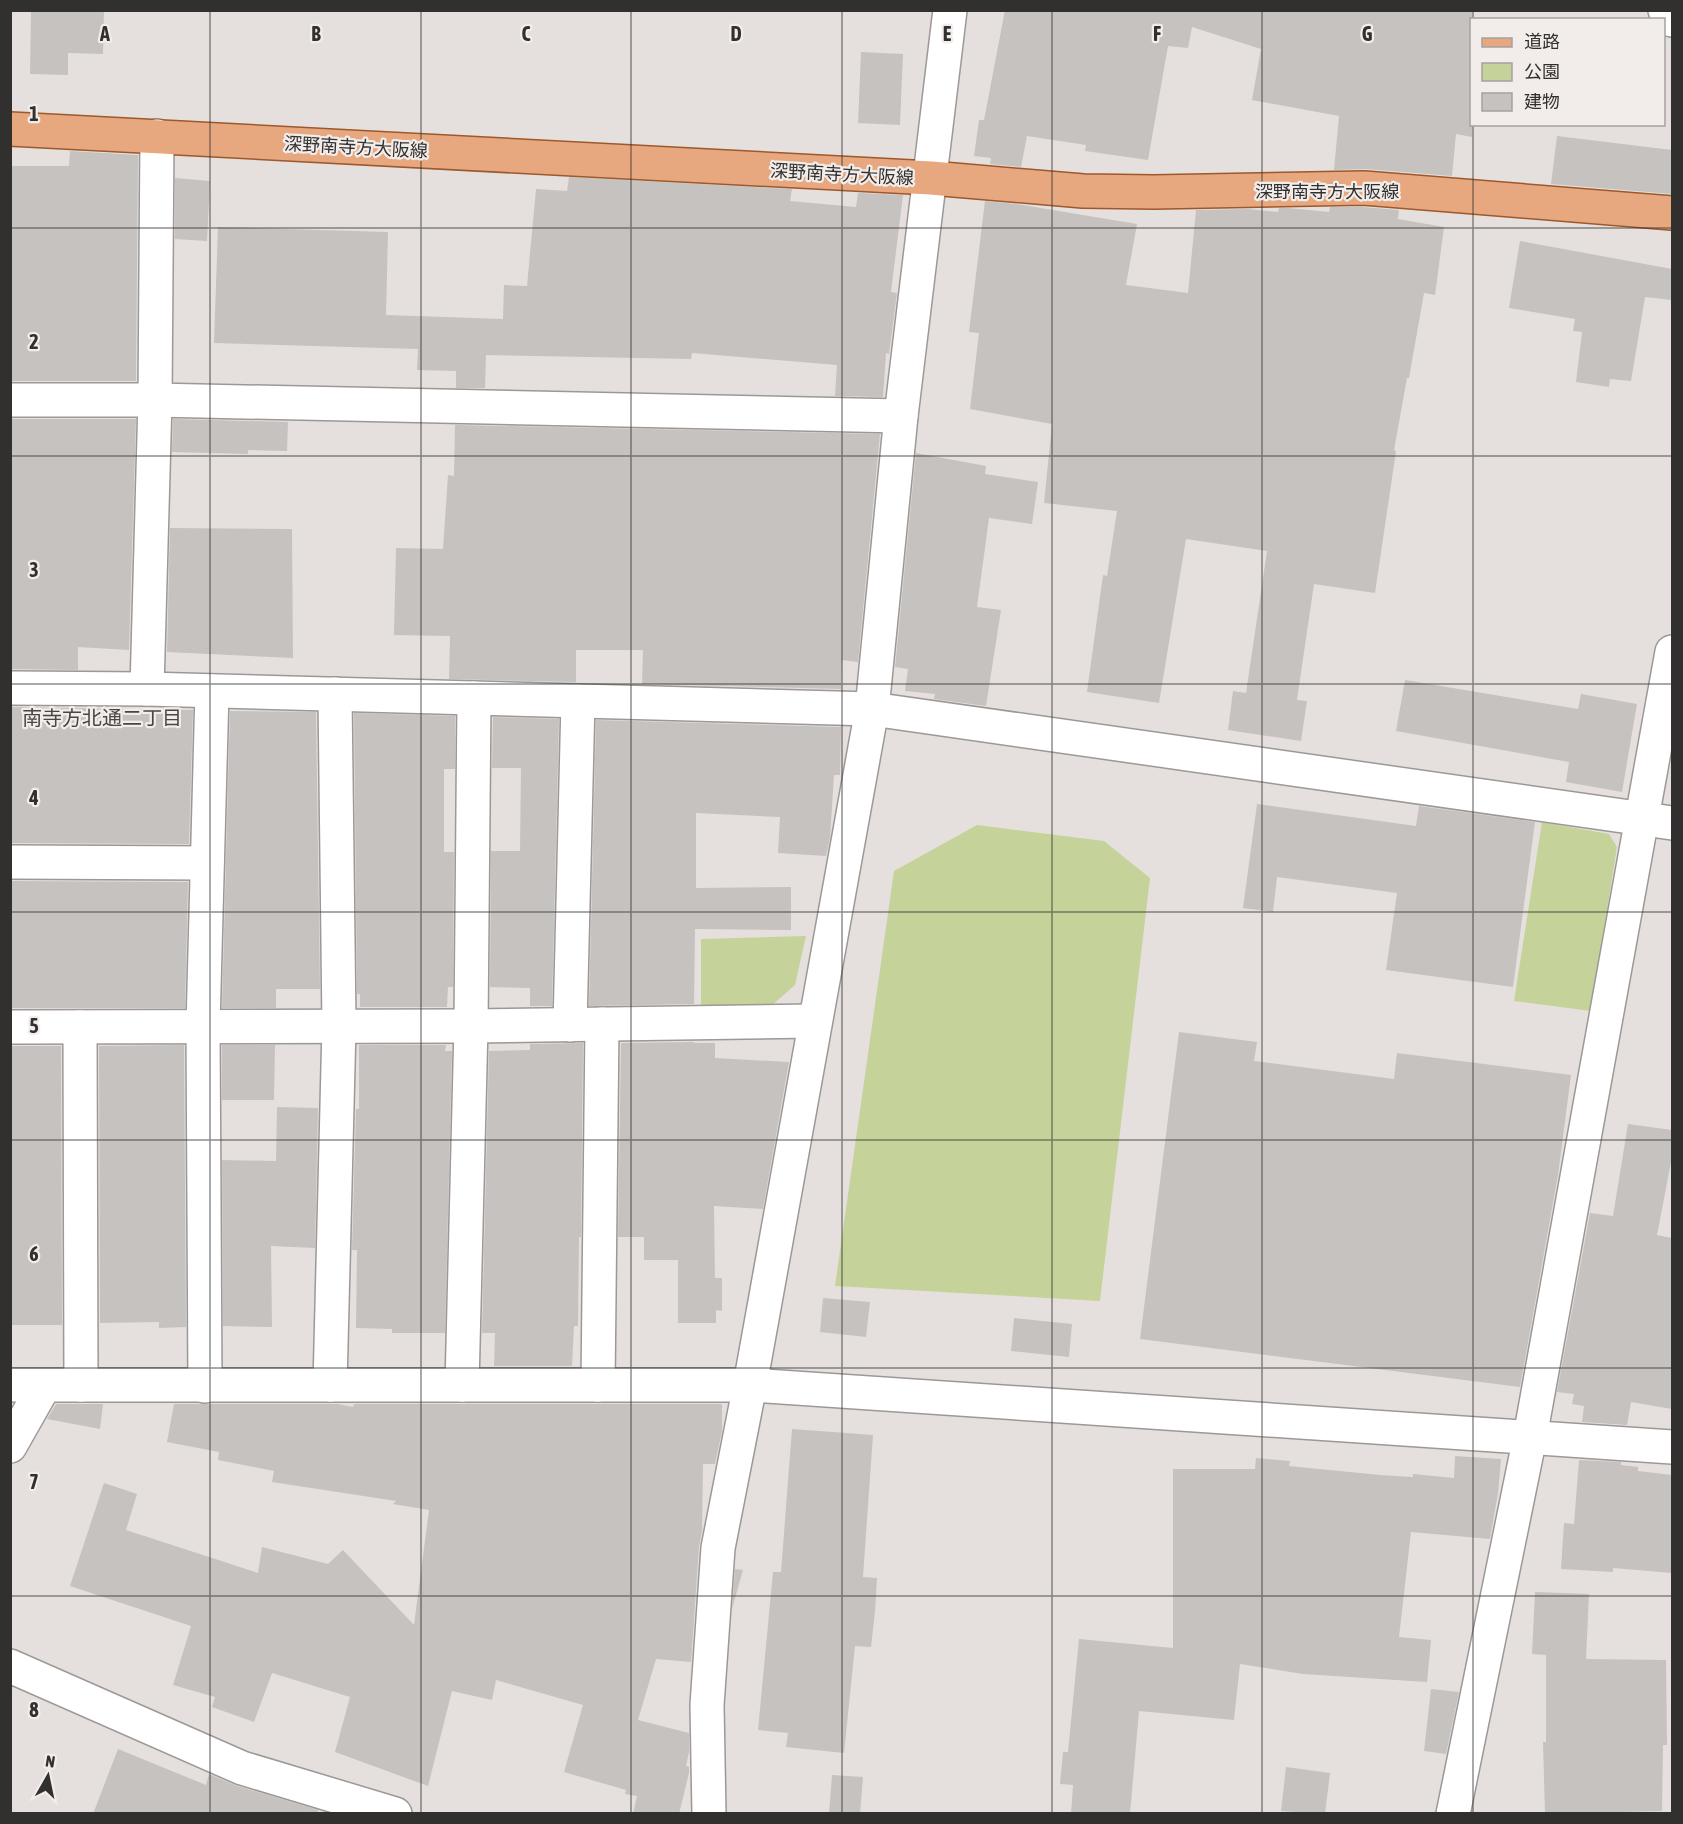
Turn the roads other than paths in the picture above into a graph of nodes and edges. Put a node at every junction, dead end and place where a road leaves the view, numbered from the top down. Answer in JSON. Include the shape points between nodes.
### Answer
{"nodes":[{"id":1,"x":950,"y":10,"type":"edge"},
{"id":2,"x":1665,"y":10,"type":"edge"},
{"id":3,"x":1672,"y":20,"type":"edge"},
{"id":4,"x":10,"y":129,"type":"edge"},
{"id":5,"x":157,"y":136,"type":"junction"},
{"id":6,"x":932,"y":178,"type":"junction"},
{"id":7,"x":1672,"y":213,"type":"edge"},
{"id":8,"x":10,"y":400,"type":"edge"},
{"id":9,"x":155,"y":400,"type":"junction"},
{"id":10,"x":901,"y":416,"type":"junction"},
{"id":11,"x":1672,"y":652,"type":"edge"},
{"id":12,"x":10,"y":688,"type":"edge"},
{"id":13,"x":147,"y":689,"type":"junction"},
{"id":14,"x":212,"y":691,"type":"junction"},
{"id":15,"x":335,"y":694,"type":"junction"},
{"id":16,"x":474,"y":698,"type":"junction"},
{"id":17,"x":578,"y":701,"type":"junction"},
{"id":18,"x":872,"y":709,"type":"junction"},
{"id":19,"x":1658,"y":821,"type":"edge"},
{"id":20,"x":10,"y":862,"type":"edge"},
{"id":21,"x":207,"y":863,"type":"junction"},
{"id":22,"x":815,"y":1021,"type":"junction"},
{"id":23,"x":586,"y":1024,"type":"junction"},
{"id":24,"x":203,"y":1026,"type":"junction"},
{"id":25,"x":339,"y":1026,"type":"junction"},
{"id":26,"x":471,"y":1026,"type":"junction"},
{"id":27,"x":10,"y":1027,"type":"edge"},
{"id":28,"x":80,"y":1027,"type":"junction"},
{"id":29,"x":10,"y":1385,"type":"edge"},
{"id":30,"x":81,"y":1385,"type":"junction"},
{"id":31,"x":330,"y":1385,"type":"junction"},
{"id":32,"x":462,"y":1385,"type":"junction"},
{"id":33,"x":598,"y":1385,"type":"junction"},
{"id":34,"x":750,"y":1385,"type":"junction"},
{"id":35,"x":44,"y":1386,"type":"junction"},
{"id":36,"x":205,"y":1386,"type":"junction"},
{"id":37,"x":1530,"y":1437,"type":"junction"},
{"id":38,"x":10,"y":1446,"type":"edge"},
{"id":39,"x":1672,"y":1447,"type":"edge"},
{"id":40,"x":10,"y":1666,"type":"edge"},
{"id":41,"x":394,"y":1814,"type":"edge"},
{"id":42,"x":710,"y":1814,"type":"edge"},
{"id":43,"x":1453,"y":1814,"type":"edge"}],
"edges":[{"from":1,"to":6,"type":"street"},
{"from":2,"to":3,"type":"street"},
{"from":4,"to":5,"type":"main road","name":"深野南寺方大阪線"},
{"from":5,"to":6,"type":"main road","name":"深野南寺方大阪線"},
{"from":5,"to":9,"type":"street"},
{"from":6,"to":7,"type":"main road","name":"深野南寺方大阪線","via":[[1083,191],[1364,188]]},
{"from":6,"to":10,"type":"street"},
{"from":8,"to":9,"type":"street"},
{"from":9,"to":10,"type":"street"},
{"from":9,"to":13,"type":"street"},
{"from":10,"to":18,"type":"street"},
{"from":11,"to":19,"type":"street"},
{"from":12,"to":13,"type":"street"},
{"from":13,"to":14,"type":"street"},
{"from":14,"to":15,"type":"street"},
{"from":14,"to":21,"type":"street"},
{"from":15,"to":16,"type":"street"},
{"from":15,"to":25,"type":"street"},
{"from":16,"to":17,"type":"street"},
{"from":16,"to":26,"type":"street"},
{"from":17,"to":18,"type":"street"},
{"from":17,"to":23,"type":"street"},
{"from":18,"to":19,"type":"street"},
{"from":18,"to":22,"type":"street"},
{"from":19,"to":37,"type":"street"},
{"from":20,"to":21,"type":"street"},
{"from":21,"to":24,"type":"street"},
{"from":22,"to":23,"type":"street"},
{"from":22,"to":34,"type":"street"},
{"from":23,"to":26,"type":"street"},
{"from":23,"to":33,"type":"street"},
{"from":24,"to":25,"type":"street"},
{"from":24,"to":28,"type":"street"},
{"from":24,"to":36,"type":"street"},
{"from":25,"to":26,"type":"street"},
{"from":25,"to":31,"type":"street"},
{"from":26,"to":32,"type":"street"},
{"from":27,"to":28,"type":"street"},
{"from":28,"to":30,"type":"street"},
{"from":29,"to":35,"type":"street"},
{"from":30,"to":35,"type":"street"},
{"from":30,"to":36,"type":"street"},
{"from":31,"to":32,"type":"street"},
{"from":31,"to":36,"type":"street"},
{"from":32,"to":33,"type":"street"},
{"from":33,"to":34,"type":"street"},
{"from":34,"to":37,"type":"street"},
{"from":34,"to":42,"type":"street","via":[[718,1548],[707,1705]]},
{"from":35,"to":38,"type":"street"},
{"from":37,"to":39,"type":"street"},
{"from":37,"to":43,"type":"street"},
{"from":40,"to":41,"type":"street","via":[[242,1768]]}]}
